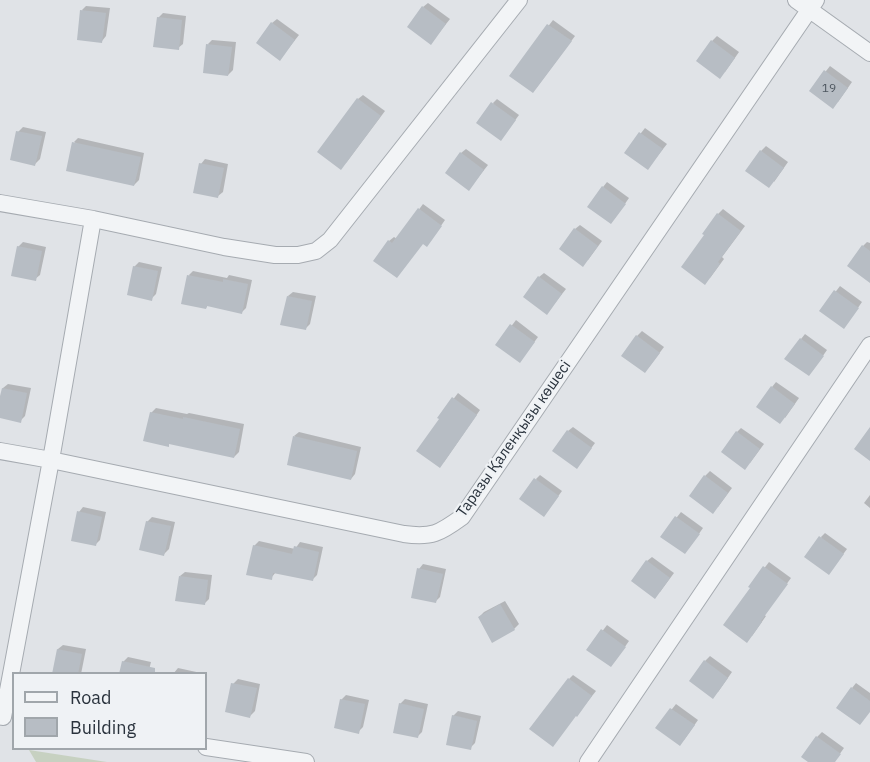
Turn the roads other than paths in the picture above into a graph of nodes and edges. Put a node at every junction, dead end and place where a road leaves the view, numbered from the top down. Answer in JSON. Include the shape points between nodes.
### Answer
{"nodes":[{"id":1,"x":519,"y":0,"type":"edge"},
{"id":2,"x":807,"y":3,"type":"edge"},
{"id":3,"x":870,"y":53,"type":"edge"},
{"id":4,"x":0,"y":203,"type":"edge"},
{"id":5,"x":93,"y":219,"type":"junction"},
{"id":6,"x":870,"y":345,"type":"edge"},
{"id":7,"x":0,"y":451,"type":"edge"},
{"id":8,"x":51,"y":460,"type":"junction"},
{"id":9,"x":14,"y":672,"type":"edge"},
{"id":10,"x":12,"y":684,"type":"edge"},
{"id":11,"x":6,"y":718,"type":"edge"},
{"id":12,"x":207,"y":747,"type":"edge"},
{"id":13,"x":306,"y":762,"type":"edge"},
{"id":14,"x":588,"y":762,"type":"edge"}],
"edges":[{"from":1,"to":5,"type":"street","via":[[330,240],[316,251],[275,255],[224,248]]},
{"from":2,"to":3,"type":"street"},
{"from":2,"to":8,"type":"street","name":"Таразы Қаленқызы көшесі","via":[[462,517],[448,527],[421,537]]},
{"from":4,"to":5,"type":"street"},
{"from":5,"to":8,"type":"street"},
{"from":6,"to":14,"type":"street"},
{"from":7,"to":8,"type":"street","name":"Таразы Қаленқызы көшесі"},
{"from":8,"to":9,"type":"street"},
{"from":10,"to":11,"type":"street"},
{"from":12,"to":13,"type":"street"}]}
